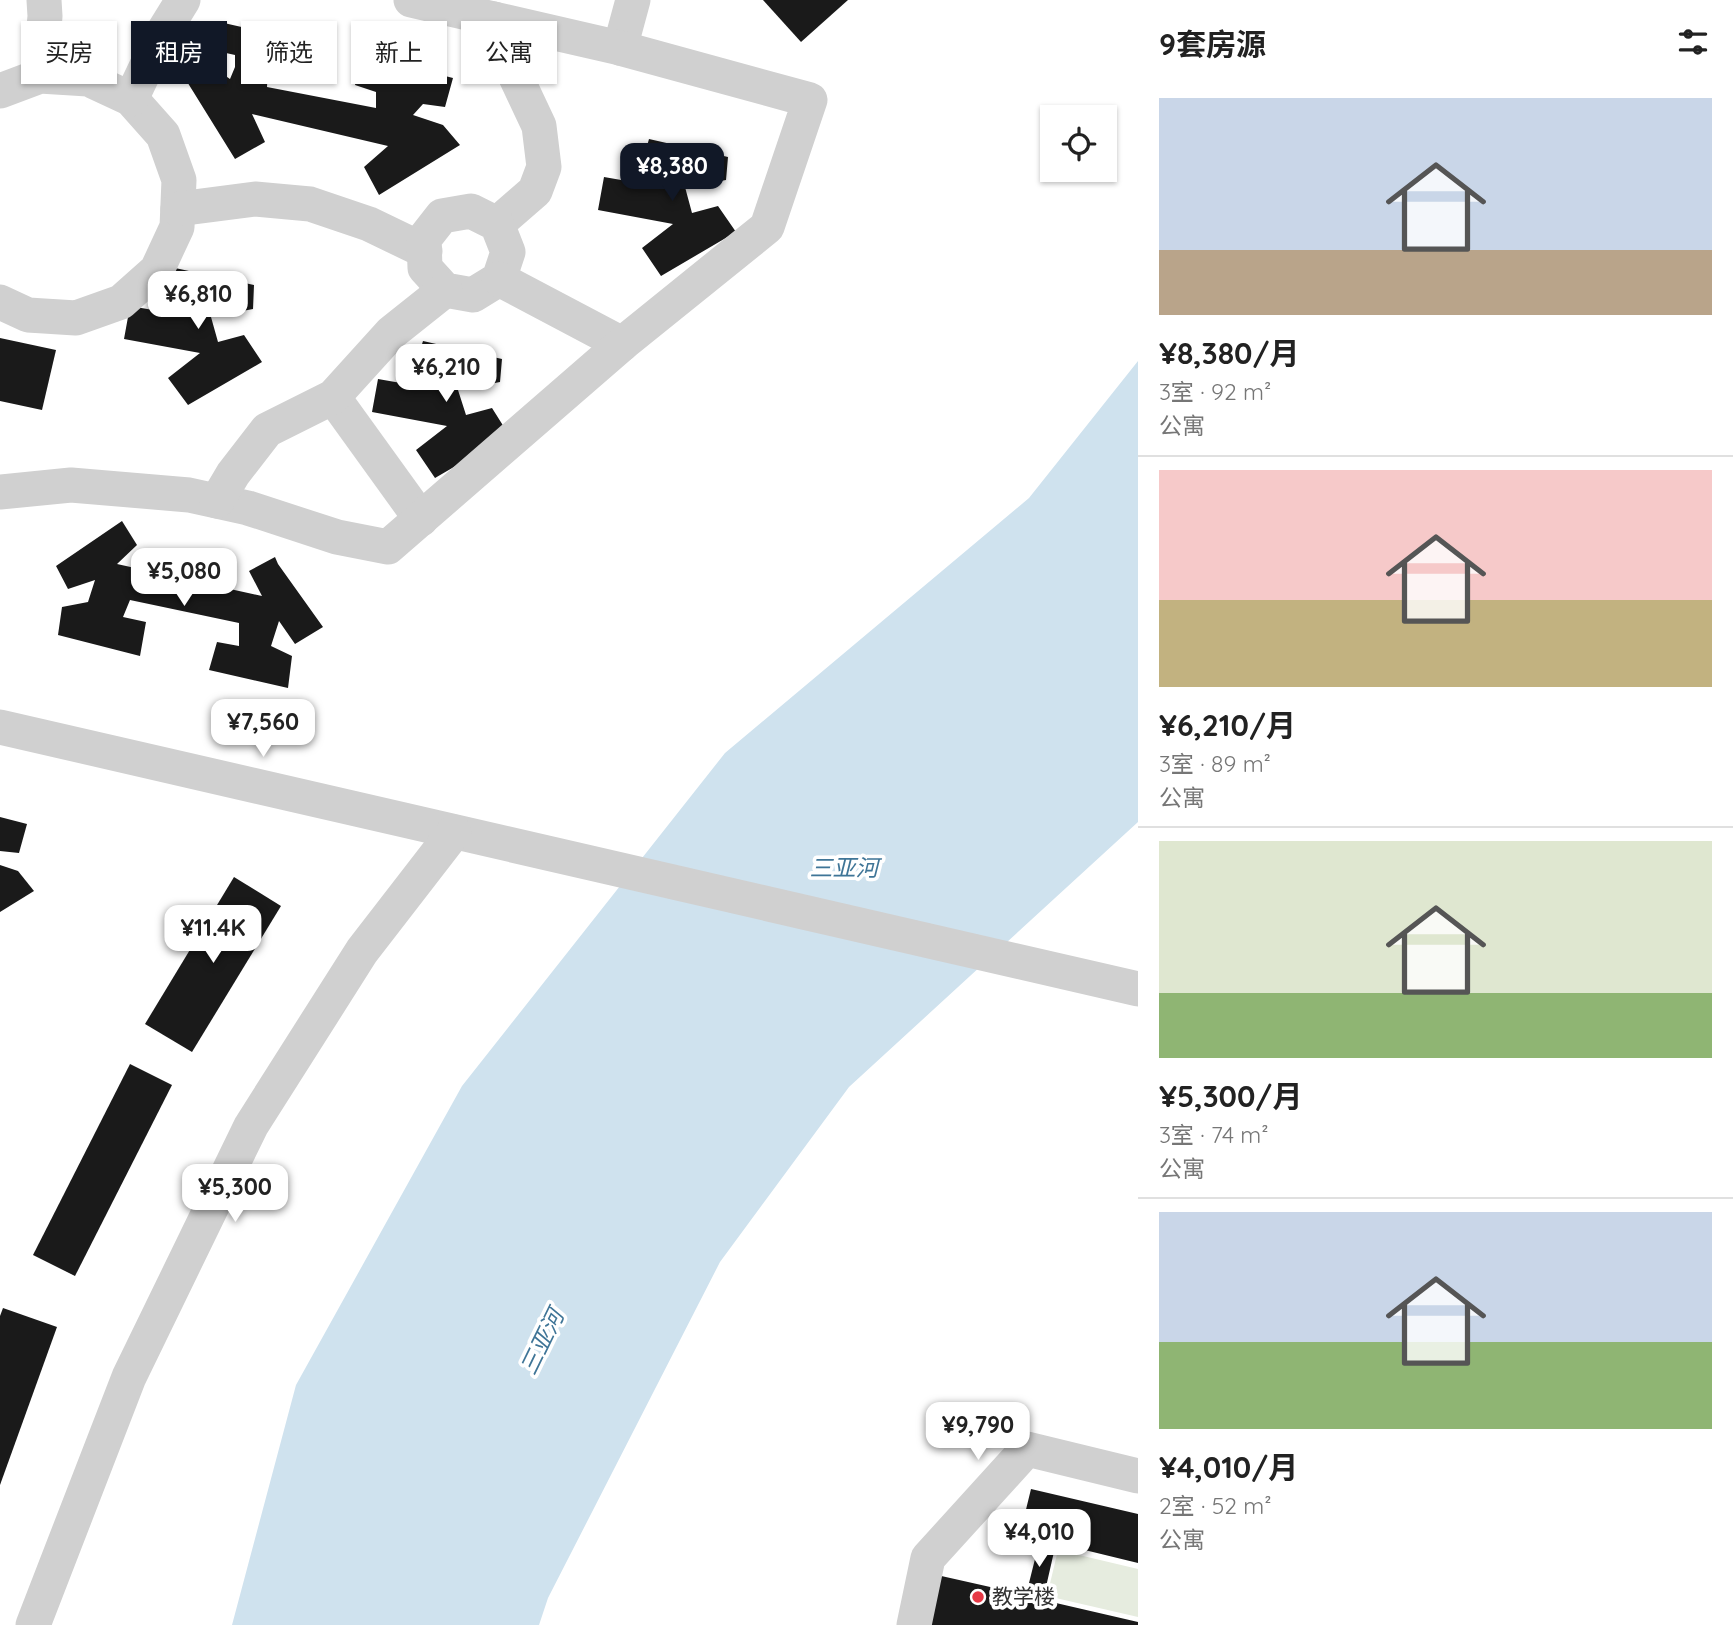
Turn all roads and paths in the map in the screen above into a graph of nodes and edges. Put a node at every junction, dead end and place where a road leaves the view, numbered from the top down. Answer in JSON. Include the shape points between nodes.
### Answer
{"nodes":[{"id":1,"x":44,"y":0,"type":"edge"},
{"id":2,"x":183,"y":0,"type":"edge"},
{"id":3,"x":411,"y":0,"type":"edge"},
{"id":4,"x":633,"y":0,"type":"edge"},
{"id":5,"x":494,"y":19,"type":"junction"},
{"id":6,"x":46,"y":21,"type":"edge"},
{"id":7,"x":620,"y":48,"type":"junction"},
{"id":8,"x":21,"y":83,"type":"edge"},
{"id":9,"x":99,"y":84,"type":"edge"},
{"id":10,"x":0,"y":90,"type":"edge"},
{"id":11,"x":131,"y":99,"type":"junction"},
{"id":12,"x":178,"y":209,"type":"junction"},
{"id":13,"x":497,"y":224,"type":"junction"},
{"id":14,"x":425,"y":251,"type":"junction"},
{"id":15,"x":499,"y":279,"type":"junction"},
{"id":16,"x":444,"y":290,"type":"junction"},
{"id":17,"x":0,"y":302,"type":"edge"},
{"id":18,"x":622,"y":344,"type":"junction"},
{"id":19,"x":332,"y":397,"type":"junction"},
{"id":20,"x":0,"y":492,"type":"edge"},
{"id":21,"x":217,"y":501,"type":"junction"},
{"id":22,"x":421,"y":519,"type":"junction"},
{"id":23,"x":0,"y":727,"type":"edge"},
{"id":24,"x":454,"y":832,"type":"junction"},
{"id":25,"x":1138,"y":989,"type":"edge"},
{"id":26,"x":1138,"y":1476,"type":"edge"},
{"id":27,"x":33,"y":1625,"type":"edge"},
{"id":28,"x":914,"y":1625,"type":"edge"}],
"edges":[{"from":1,"to":6,"type":"street"},
{"from":2,"to":11,"type":"street"},
{"from":3,"to":5,"type":"street"},
{"from":4,"to":7,"type":"street"},
{"from":5,"to":7,"type":"street"},
{"from":5,"to":13,"type":"street","via":[[539,125],[544,167],[534,191]]},
{"from":7,"to":18,"type":"street","via":[[810,100],[767,227]]},
{"from":8,"to":10,"type":"street"},
{"from":9,"to":11,"type":"street"},
{"from":11,"to":12,"type":"street","via":[[163,135],[179,180]]},
{"from":12,"to":14,"type":"street","via":[[255,199],[310,205],[369,224]]},
{"from":12,"to":17,"type":"street","via":[[177,227],[157,270],[121,302],[76,318],[28,315]]},
{"from":13,"to":14,"type":"street","via":[[471,211],[442,216],[424,239]]},
{"from":13,"to":15,"type":"street","via":[[508,252]]},
{"from":14,"to":16,"type":"street","via":[[425,268]]},
{"from":15,"to":16,"type":"street","via":[[473,295]]},
{"from":15,"to":18,"type":"street"},
{"from":16,"to":19,"type":"street","via":[[391,333]]},
{"from":18,"to":22,"type":"street"},
{"from":19,"to":21,"type":"street","via":[[267,430]]},
{"from":19,"to":22,"type":"street"},
{"from":20,"to":21,"type":"street","via":[[71,485]]},
{"from":21,"to":22,"type":"street","via":[[337,537],[388,547]]},
{"from":23,"to":24,"type":"street"},
{"from":24,"to":25,"type":"street"},
{"from":24,"to":27,"type":"street","via":[[362,951],[251,1126],[129,1377]]},
{"from":26,"to":28,"type":"street","via":[[1027,1449],[928,1558]]}]}
